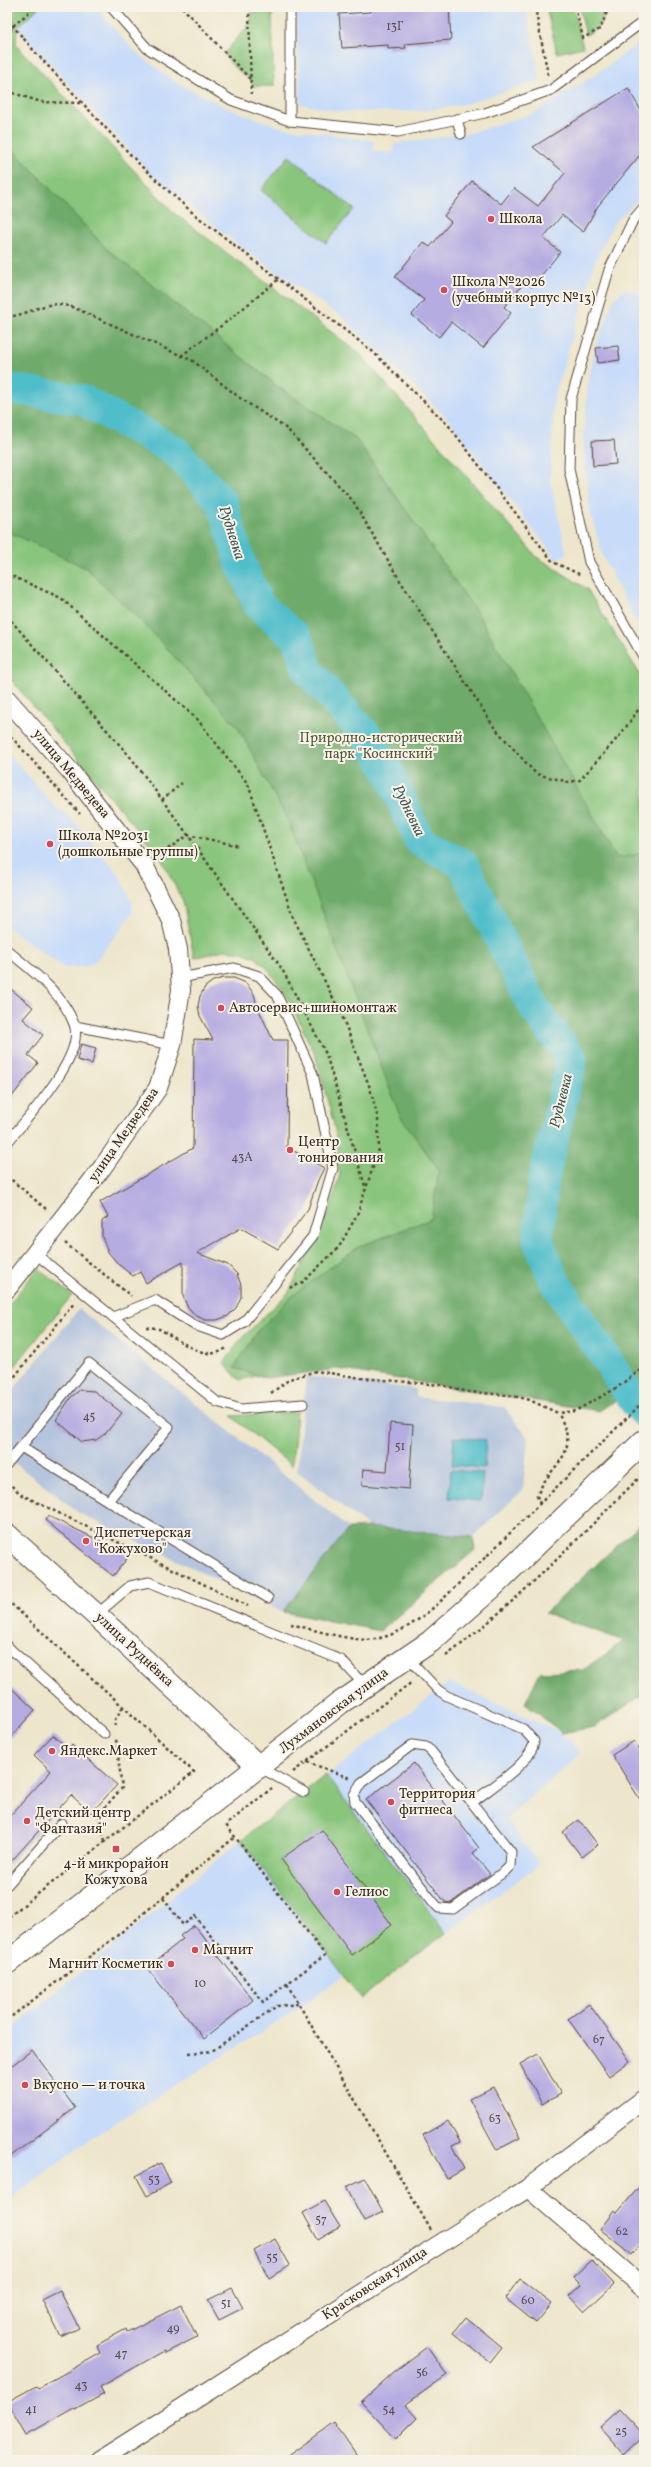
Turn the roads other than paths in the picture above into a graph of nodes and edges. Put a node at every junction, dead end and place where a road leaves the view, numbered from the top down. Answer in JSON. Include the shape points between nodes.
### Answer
{"nodes":[{"id":1,"x":111,"y":7,"type":"edge"},
{"id":2,"x":290,"y":7,"type":"edge"},
{"id":3,"x":644,"y":21,"type":"edge"},
{"id":4,"x":457,"y":119,"type":"junction"},
{"id":5,"x":290,"y":121,"type":"junction"},
{"id":6,"x":461,"y":134,"type":"dead end"},
{"id":7,"x":644,"y":207,"type":"edge"},
{"id":8,"x":644,"y":658,"type":"edge"},
{"id":9,"x":7,"y":699,"type":"edge"},
{"id":10,"x":7,"y":950,"type":"edge"},
{"id":11,"x":180,"y":978,"type":"junction"},
{"id":12,"x":75,"y":1026,"type":"junction"},
{"id":13,"x":172,"y":1045,"type":"junction"},
{"id":14,"x":7,"y":1143,"type":"edge"},
{"id":15,"x":36,"y":1254,"type":"junction"},
{"id":16,"x":7,"y":1289,"type":"edge"},
{"id":17,"x":113,"y":1317,"type":"junction"},
{"id":18,"x":303,"y":1404,"type":"dead end"},
{"id":19,"x":644,"y":1441,"type":"edge"},
{"id":20,"x":21,"y":1447,"type":"junction"},
{"id":21,"x":7,"y":1464,"type":"edge"},
{"id":22,"x":108,"y":1501,"type":"junction"},
{"id":23,"x":7,"y":1535,"type":"edge"},
{"id":24,"x":268,"y":1598,"type":"dead end"},
{"id":25,"x":96,"y":1615,"type":"junction"},
{"id":26,"x":7,"y":1646,"type":"edge"},
{"id":27,"x":408,"y":1658,"type":"junction"},
{"id":28,"x":365,"y":1686,"type":"junction"},
{"id":29,"x":104,"y":1734,"type":"dead end"},
{"id":30,"x":259,"y":1768,"type":"junction"},
{"id":31,"x":304,"y":1792,"type":"dead end"},
{"id":32,"x":473,"y":1802,"type":"junction"},
{"id":33,"x":62,"y":1823,"type":"dead end"},
{"id":34,"x":7,"y":1885,"type":"edge"},
{"id":35,"x":7,"y":1963,"type":"edge"},
{"id":36,"x":644,"y":2099,"type":"edge"},
{"id":37,"x":528,"y":2188,"type":"junction"},
{"id":38,"x":644,"y":2288,"type":"edge"},
{"id":39,"x":100,"y":2460,"type":"edge"}],
"edges":[{"from":1,"to":5,"type":"lane","via":[[147,48],[231,100]]},
{"from":2,"to":5,"type":"lane"},
{"from":3,"to":4,"type":"lane","via":[[551,90],[485,113]]},
{"from":4,"to":5,"type":"lane","via":[[398,132]]},
{"from":4,"to":6,"type":"lane"},
{"from":7,"to":8,"type":"lane","via":[[633,220],[609,270],[571,399],[569,469],[589,562]]},
{"from":9,"to":11,"type":"street","name":"улица Медведева","via":[[71,772],[144,865],[170,920],[178,949]]},
{"from":10,"to":12,"type":"lane","via":[[48,985],[66,1008]]},
{"from":11,"to":13,"type":"street","name":"улица Медведева","via":[[181,990]]},
{"from":11,"to":17,"type":"lane","via":[[234,968],[259,976],[277,995],[313,1074],[333,1168],[313,1236],[244,1322],[223,1335],[194,1325],[155,1300]]},
{"from":12,"to":13,"type":"lane"},
{"from":12,"to":14,"type":"lane","via":[[73,1044],[64,1072]]},
{"from":13,"to":15,"type":"street","name":"улица Медведева","via":[[158,1088],[133,1127]]},
{"from":15,"to":16,"type":"street","name":"улица Медведева"},
{"from":15,"to":17,"type":"lane"},
{"from":17,"to":18,"type":"lane","via":[[217,1402],[241,1409]]},
{"from":19,"to":27,"type":"street","name":"Лухмановская улица","via":[[490,1590]]},
{"from":20,"to":21,"type":"lane"},
{"from":20,"to":22,"type":"lane"},
{"from":20,"to":22,"type":"lane","via":[[89,1363],[169,1427]]},
{"from":22,"to":24,"type":"lane"},
{"from":23,"to":25,"type":"street","name":"улица Руднёвка"},
{"from":25,"to":28,"type":"lane","via":[[130,1586],[149,1582],[341,1660]]},
{"from":25,"to":30,"type":"street","name":"улица Руднёвка"},
{"from":26,"to":29,"type":"lane"},
{"from":27,"to":28,"type":"street","name":"Лухмановская улица"},
{"from":27,"to":32,"type":"lane","via":[[447,1696],[523,1729],[534,1741],[531,1754]]},
{"from":28,"to":30,"type":"street","name":"Лухмановская улица"},
{"from":30,"to":31,"type":"lane"},
{"from":30,"to":35,"type":"street","name":"Лухмановская улица"},
{"from":32,"to":32,"type":"lane","via":[[431,1751],[419,1745],[406,1748],[361,1783],[354,1795],[358,1809],[434,1903],[446,1910],[459,1906],[505,1871],[512,1859],[508,1845]]},
{"from":33,"to":34,"type":"lane"},
{"from":36,"to":37,"type":"street","name":"Красковская улица"},
{"from":37,"to":38,"type":"street"},
{"from":37,"to":39,"type":"street","name":"Красковская улица"}]}
